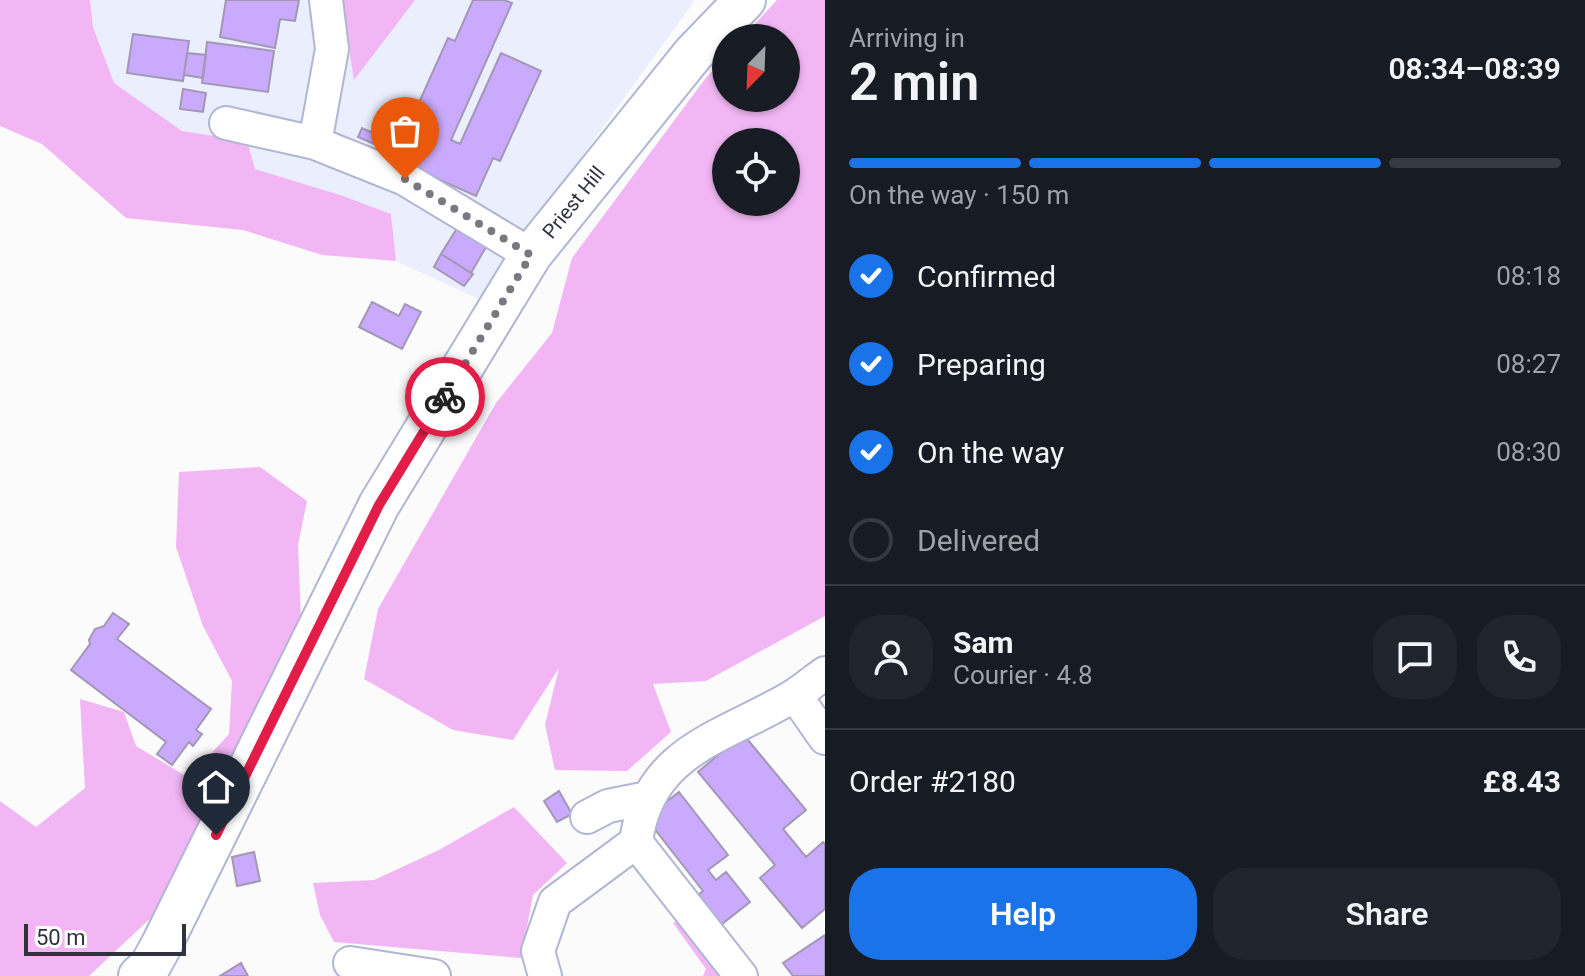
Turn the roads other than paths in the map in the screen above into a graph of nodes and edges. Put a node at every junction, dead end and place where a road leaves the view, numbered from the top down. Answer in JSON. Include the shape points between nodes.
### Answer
{"nodes":[{"id":1,"x":326,"y":0,"type":"edge"},
{"id":2,"x":745,"y":0,"type":"edge"},
{"id":3,"x":226,"y":123,"type":"dead end"},
{"id":4,"x":315,"y":143,"type":"junction"},
{"id":5,"x":531,"y":255,"type":"junction"},
{"id":6,"x":825,"y":673,"type":"edge"},
{"id":7,"x":795,"y":695,"type":"junction"},
{"id":8,"x":825,"y":738,"type":"edge"},
{"id":9,"x":648,"y":798,"type":"junction"},
{"id":10,"x":587,"y":817,"type":"dead end"},
{"id":11,"x":636,"y":842,"type":"junction"},
{"id":12,"x":350,"y":963,"type":"dead end"},
{"id":13,"x":149,"y":973,"type":"edge"},
{"id":14,"x":434,"y":976,"type":"edge"},
{"id":15,"x":545,"y":976,"type":"edge"},
{"id":16,"x":741,"y":976,"type":"edge"}],
"edges":[{"from":1,"to":4,"type":"lane","via":[[332,49]]},
{"from":2,"to":5,"type":"main road","name":"Priest Hill","via":[[693,54]]},
{"from":3,"to":4,"type":"lane"},
{"from":4,"to":5,"type":"lane","via":[[405,179]]},
{"from":5,"to":13,"type":"main road","name":"Priest Hill","via":[[379,505]]},
{"from":6,"to":7,"type":"lane"},
{"from":7,"to":8,"type":"lane"},
{"from":7,"to":9,"type":"lane","via":[[686,753]]},
{"from":9,"to":10,"type":"lane","via":[[608,806]]},
{"from":9,"to":11,"type":"lane"},
{"from":11,"to":15,"type":"lane","via":[[555,902],[538,951]]},
{"from":11,"to":16,"type":"lane"},
{"from":12,"to":14,"type":"lane"}]}
